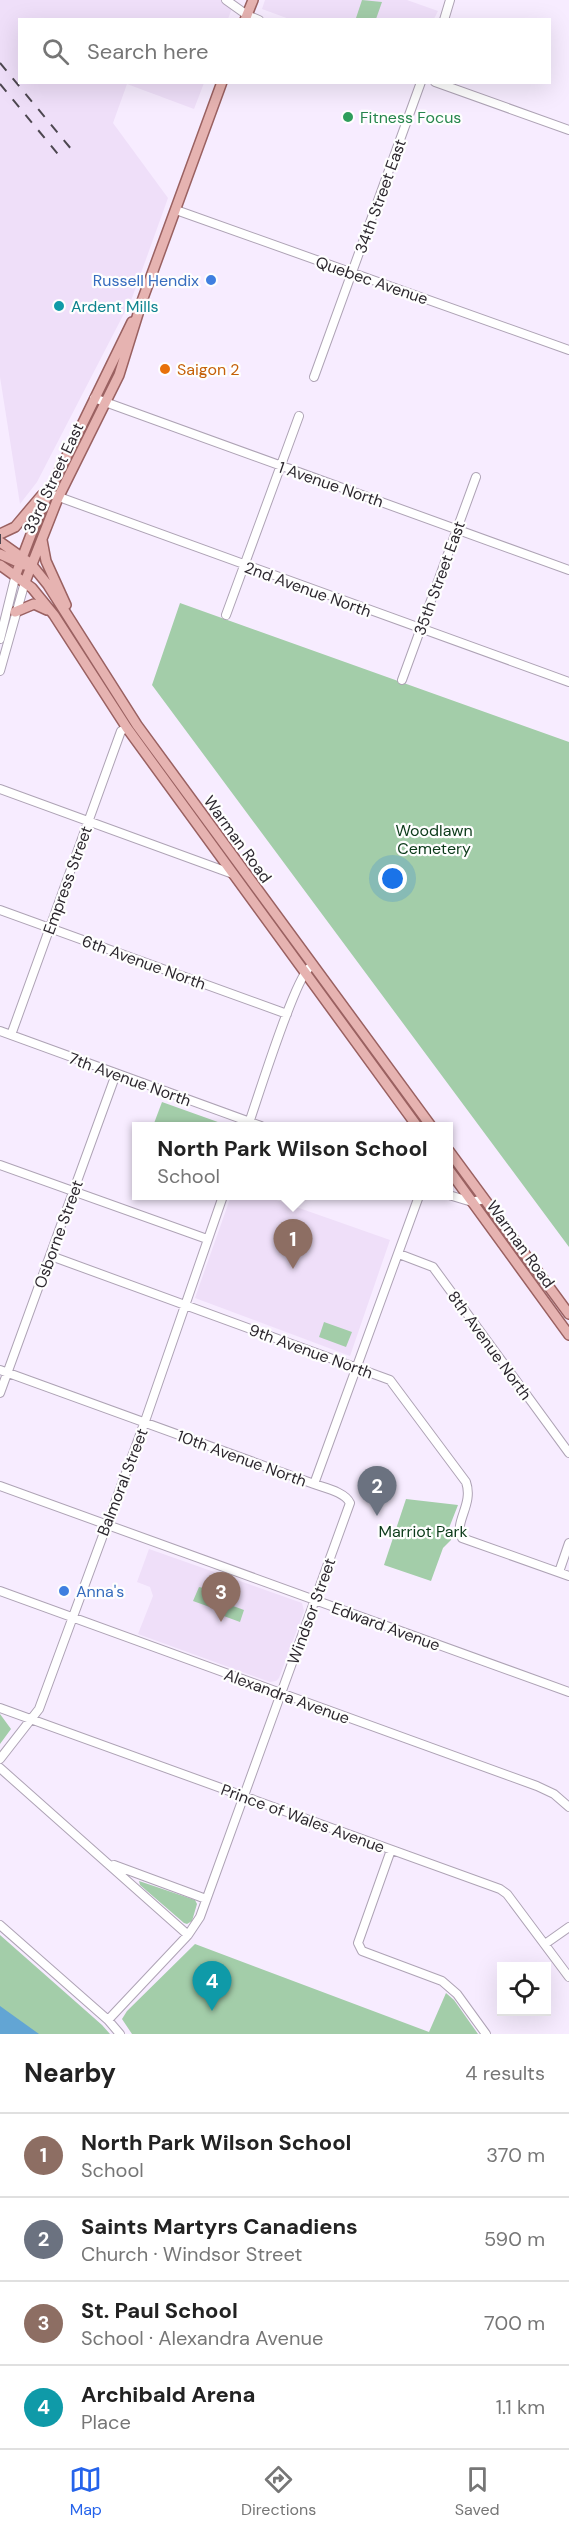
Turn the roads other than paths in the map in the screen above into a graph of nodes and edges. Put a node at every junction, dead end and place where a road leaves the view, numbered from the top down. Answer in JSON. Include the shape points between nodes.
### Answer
{"nodes":[{"id":1,"x":226,"y":0,"type":"edge"},
{"id":2,"x":253,"y":0,"type":"edge"},
{"id":3,"x":450,"y":0,"type":"edge"},
{"id":4,"x":246,"y":17,"type":"edge"},
{"id":5,"x":445,"y":18,"type":"edge"},
{"id":6,"x":221,"y":84,"type":"edge"},
{"id":7,"x":420,"y":84,"type":"edge"},
{"id":8,"x":441,"y":84,"type":"edge"},
{"id":9,"x":569,"y":130,"type":"edge"},
{"id":10,"x":176,"y":210,"type":"junction"},
{"id":11,"x":352,"y":272,"type":"junction"},
{"id":12,"x":142,"y":301,"type":"junction"},
{"id":13,"x":569,"y":350,"type":"edge"},
{"id":14,"x":314,"y":377,"type":"dead end"},
{"id":15,"x":94,"y":398,"type":"junction"},
{"id":16,"x":106,"y":403,"type":"junction"},
{"id":17,"x":299,"y":416,"type":"dead end"},
{"id":18,"x":281,"y":466,"type":"junction"},
{"id":19,"x":476,"y":477,"type":"dead end"},
{"id":20,"x":55,"y":479,"type":"junction"},
{"id":21,"x":48,"y":493,"type":"junction"},
{"id":22,"x":58,"y":498,"type":"junction"},
{"id":23,"x":457,"y":528,"type":"junction"},
{"id":24,"x":0,"y":534,"type":"edge"},
{"id":25,"x":42,"y":536,"type":"junction"},
{"id":26,"x":0,"y":542,"type":"edge"},
{"id":27,"x":0,"y":554,"type":"edge"},
{"id":28,"x":21,"y":560,"type":"junction"},
{"id":29,"x":32,"y":564,"type":"junction"},
{"id":30,"x":0,"y":565,"type":"edge"},
{"id":31,"x":244,"y":565,"type":"junction"},
{"id":32,"x":569,"y":570,"type":"edge"},
{"id":33,"x":16,"y":574,"type":"junction"},
{"id":34,"x":25,"y":582,"type":"junction"},
{"id":35,"x":15,"y":612,"type":"junction"},
{"id":36,"x":54,"y":615,"type":"junction"},
{"id":37,"x":226,"y":615,"type":"dead end"},
{"id":38,"x":74,"y":624,"type":"junction"},
{"id":39,"x":420,"y":629,"type":"junction"},
{"id":40,"x":0,"y":639,"type":"edge"},
{"id":41,"x":0,"y":671,"type":"edge"},
{"id":42,"x":402,"y":680,"type":"dead end"},
{"id":43,"x":569,"y":682,"type":"edge"},
{"id":44,"x":127,"y":728,"type":"junction"},
{"id":45,"x":0,"y":789,"type":"edge"},
{"id":46,"x":89,"y":820,"type":"junction"},
{"id":47,"x":234,"y":874,"type":"junction"},
{"id":48,"x":0,"y":910,"type":"edge"},
{"id":49,"x":50,"y":927,"type":"junction"},
{"id":50,"x":309,"y":969,"type":"junction"},
{"id":51,"x":287,"y":1014,"type":"junction"},
{"id":52,"x":0,"y":1031,"type":"edge"},
{"id":53,"x":11,"y":1035,"type":"junction"},
{"id":54,"x":116,"y":1074,"type":"junction"},
{"id":55,"x":244,"y":1122,"type":"edge"},
{"id":56,"x":250,"y":1122,"type":"edge"},
{"id":57,"x":414,"y":1122,"type":"edge"},
{"id":58,"x":428,"y":1122,"type":"edge"},
{"id":59,"x":453,"y":1156,"type":"edge"},
{"id":60,"x":0,"y":1165,"type":"edge"},
{"id":61,"x":453,"y":1176,"type":"edge"},
{"id":62,"x":74,"y":1191,"type":"junction"},
{"id":63,"x":453,"y":1196,"type":"edge"},
{"id":64,"x":484,"y":1199,"type":"junction"},
{"id":65,"x":222,"y":1200,"type":"edge"},
{"id":66,"x":418,"y":1200,"type":"edge"},
{"id":67,"x":472,"y":1202,"type":"junction"},
{"id":68,"x":207,"y":1239,"type":"junction"},
{"id":69,"x":399,"y":1254,"type":"junction"},
{"id":70,"x":51,"y":1256,"type":"junction"},
{"id":71,"x":184,"y":1305,"type":"junction"},
{"id":72,"x":569,"y":1314,"type":"edge"},
{"id":73,"x":569,"y":1335,"type":"edge"},
{"id":74,"x":357,"y":1368,"type":"junction"},
{"id":75,"x":4,"y":1372,"type":"edge"},
{"id":76,"x":0,"y":1393,"type":"edge"},
{"id":77,"x":144,"y":1424,"type":"junction"},
{"id":78,"x":569,"y":1453,"type":"edge"},
{"id":79,"x":314,"y":1484,"type":"junction"},
{"id":80,"x":0,"y":1486,"type":"edge"},
{"id":81,"x":106,"y":1524,"type":"junction"},
{"id":82,"x":569,"y":1543,"type":"edge"},
{"id":83,"x":559,"y":1572,"type":"junction"},
{"id":84,"x":569,"y":1576,"type":"edge"},
{"id":85,"x":0,"y":1591,"type":"edge"},
{"id":86,"x":315,"y":1600,"type":"junction"},
{"id":87,"x":72,"y":1617,"type":"junction"},
{"id":88,"x":569,"y":1692,"type":"edge"},
{"id":89,"x":281,"y":1694,"type":"junction"},
{"id":90,"x":0,"y":1708,"type":"edge"},
{"id":91,"x":31,"y":1720,"type":"junction"},
{"id":92,"x":0,"y":1759,"type":"edge"},
{"id":93,"x":0,"y":1768,"type":"edge"},
{"id":94,"x":243,"y":1796,"type":"junction"},
{"id":95,"x":569,"y":1807,"type":"edge"},
{"id":96,"x":391,"y":1851,"type":"junction"},
{"id":97,"x":110,"y":1864,"type":"junction"},
{"id":98,"x":206,"y":1899,"type":"junction"},
{"id":99,"x":0,"y":1925,"type":"edge"},
{"id":100,"x":569,"y":1927,"type":"edge"},
{"id":101,"x":188,"y":1935,"type":"junction"},
{"id":102,"x":545,"y":1944,"type":"junction"},
{"id":103,"x":569,"y":1977,"type":"edge"},
{"id":104,"x":108,"y":2020,"type":"junction"},
{"id":105,"x":120,"y":2034,"type":"edge"},
{"id":106,"x":486,"y":2034,"type":"edge"}],
"edges":[{"from":1,"to":4,"type":"street"},
{"from":2,"to":4,"type":"main road"},
{"from":3,"to":5,"type":"street"},
{"from":6,"to":10,"type":"main road","name":"33rd Street East"},
{"from":7,"to":11,"type":"street","name":"34th Street East"},
{"from":8,"to":9,"type":"street"},
{"from":10,"to":11,"type":"street","name":"Quebec Avenue"},
{"from":10,"to":12,"type":"main road","name":"33rd Street East"},
{"from":11,"to":13,"type":"street","name":"Quebec Avenue"},
{"from":11,"to":14,"type":"street","name":"34th Street East"},
{"from":12,"to":15,"type":"main road","name":"33rd Street East"},
{"from":12,"to":16,"type":"main road","name":"33rd Street East","via":[[127,353]]},
{"from":15,"to":16,"type":"street","name":"1 Avenue North"},
{"from":15,"to":20,"type":"main road","name":"33rd Street East"},
{"from":16,"to":18,"type":"street","name":"1 Avenue North"},
{"from":16,"to":22,"type":"main road","name":"33rd Street East"},
{"from":17,"to":18,"type":"street"},
{"from":18,"to":23,"type":"street","name":"1 Avenue North"},
{"from":18,"to":31,"type":"street"},
{"from":19,"to":23,"type":"street","name":"35th Street East"},
{"from":20,"to":21,"type":"main road","name":"33rd Street East"},
{"from":20,"to":24,"type":"main road","via":[[15,527]]},
{"from":21,"to":22,"type":"street","name":"2nd Avenue North"},
{"from":21,"to":28,"type":"main road","name":"33rd Street East"},
{"from":22,"to":25,"type":"main road","name":"33rd Street East"},
{"from":22,"to":31,"type":"street","name":"2nd Avenue North"},
{"from":23,"to":32,"type":"street","name":"1 Avenue North"},
{"from":23,"to":39,"type":"street","name":"35th Street East"},
{"from":25,"to":29,"type":"main road","name":"33rd Street East"},
{"from":25,"to":38,"type":"main road","via":[[46,561]]},
{"from":26,"to":28,"type":"main road"},
{"from":27,"to":28,"type":"main road"},
{"from":28,"to":29,"type":"main road","name":"Warman Road"},
{"from":28,"to":33,"type":"main road","name":"33rd Street East"},
{"from":29,"to":34,"type":"main road","name":"33rd Street East"},
{"from":29,"to":38,"type":"main road","name":"Warman Road"},
{"from":30,"to":33,"type":"main road","name":"Warman Road"},
{"from":31,"to":37,"type":"street"},
{"from":31,"to":39,"type":"street","name":"2nd Avenue North"},
{"from":33,"to":34,"type":"main road","name":"Warman Road"},
{"from":33,"to":40,"type":"street","name":"33rd Street East"},
{"from":34,"to":35,"type":"street","name":"33rd Street East"},
{"from":34,"to":36,"type":"main road","name":"Warman Road"},
{"from":35,"to":36,"type":"main road","via":[[34,604]]},
{"from":35,"to":41,"type":"street","name":"33rd Street East"},
{"from":36,"to":44,"type":"main road","name":"Warman Road"},
{"from":38,"to":50,"type":"main road","name":"Warman Road","via":[[137,725]]},
{"from":39,"to":42,"type":"street","name":"35th Street East"},
{"from":39,"to":43,"type":"street","name":"2nd Avenue North"},
{"from":44,"to":46,"type":"street","name":"Empress Street","via":[[121,731]]},
{"from":44,"to":47,"type":"main road","name":"Warman Road"},
{"from":45,"to":46,"type":"street"},
{"from":46,"to":47,"type":"street"},
{"from":46,"to":49,"type":"street","name":"Empress Street"},
{"from":47,"to":50,"type":"main road","name":"Warman Road"},
{"from":48,"to":49,"type":"street","name":"6th Avenue North"},
{"from":49,"to":51,"type":"street","name":"6th Avenue North"},
{"from":49,"to":53,"type":"street","name":"Empress Street"},
{"from":50,"to":51,"type":"street"},
{"from":50,"to":57,"type":"main road","name":"Warman Road"},
{"from":50,"to":58,"type":"main road","name":"Warman Road"},
{"from":51,"to":56,"type":"street"},
{"from":52,"to":53,"type":"street","name":"7th Avenue North"},
{"from":53,"to":54,"type":"street","name":"7th Avenue North"},
{"from":54,"to":55,"type":"street","name":"7th Avenue North"},
{"from":54,"to":62,"type":"street","name":"Osborne Street"},
{"from":59,"to":64,"type":"main road","name":"Warman Road"},
{"from":60,"to":62,"type":"street"},
{"from":61,"to":67,"type":"main road","name":"Warman Road"},
{"from":62,"to":68,"type":"street"},
{"from":62,"to":70,"type":"street","name":"Osborne Street"},
{"from":63,"to":67,"type":"street"},
{"from":64,"to":67,"type":"street"},
{"from":64,"to":72,"type":"main road","name":"Warman Road"},
{"from":65,"to":68,"type":"street","name":"Balmoral Street"},
{"from":66,"to":69,"type":"street"},
{"from":67,"to":73,"type":"main road","name":"Warman Road"},
{"from":68,"to":71,"type":"street","name":"Balmoral Street"},
{"from":69,"to":74,"type":"street"},
{"from":69,"to":78,"type":"street","name":"8th Avenue North","via":[[433,1267]]},
{"from":70,"to":71,"type":"street","name":"9th Avenue North"},
{"from":70,"to":75,"type":"street","name":"Osborne Street"},
{"from":71,"to":74,"type":"street","name":"9th Avenue North"},
{"from":71,"to":77,"type":"street","name":"Balmoral Street"},
{"from":74,"to":79,"type":"street"},
{"from":74,"to":83,"type":"street","name":"9th Avenue North","via":[[390,1380],[466,1482],[470,1494],[459,1528],[462,1538]]},
{"from":75,"to":76,"type":"street","name":"Osborne Street"},
{"from":75,"to":77,"type":"street","name":"10th Avenue North"},
{"from":77,"to":79,"type":"street","name":"10th Avenue North"},
{"from":77,"to":81,"type":"street","name":"Balmoral Street"},
{"from":79,"to":86,"type":"street","name":"Windsor Street","via":[[348,1498],[350,1503]]},
{"from":80,"to":81,"type":"street","name":"Edward Avenue"},
{"from":81,"to":86,"type":"street","name":"Edward Avenue"},
{"from":81,"to":87,"type":"street","name":"Balmoral Street"},
{"from":82,"to":83,"type":"street"},
{"from":83,"to":84,"type":"street","name":"9th Avenue North"},
{"from":85,"to":87,"type":"street","name":"Alexandra Avenue"},
{"from":86,"to":88,"type":"street","name":"Edward Avenue"},
{"from":86,"to":89,"type":"street","name":"Windsor Street"},
{"from":87,"to":89,"type":"street","name":"Alexandra Avenue"},
{"from":87,"to":91,"type":"street","name":"Balmoral Street","via":[[39,1709]]},
{"from":89,"to":94,"type":"street","name":"Windsor Street"},
{"from":89,"to":95,"type":"street","name":"Alexandra Avenue","via":[[537,1786]]},
{"from":90,"to":91,"type":"street","name":"Prince of Wales Avenue"},
{"from":91,"to":92,"type":"street","name":"Balmoral Street"},
{"from":91,"to":94,"type":"street","name":"Prince of Wales Avenue"},
{"from":93,"to":97,"type":"street"},
{"from":94,"to":96,"type":"street","name":"Prince of Wales Avenue"},
{"from":94,"to":98,"type":"street","name":"Windsor Street"},
{"from":96,"to":102,"type":"street","name":"Prince of Wales Avenue","via":[[500,1889]]},
{"from":96,"to":106,"type":"street","via":[[358,1943],[362,1951],[442,1981],[457,1994]]},
{"from":97,"to":98,"type":"street"},
{"from":97,"to":101,"type":"street"},
{"from":98,"to":101,"type":"street","name":"Windsor Street"},
{"from":99,"to":104,"type":"street"},
{"from":100,"to":102,"type":"street"},
{"from":101,"to":104,"type":"street","name":"Windsor Street"},
{"from":102,"to":103,"type":"street","name":"Prince of Wales Avenue"},
{"from":104,"to":105,"type":"street"}]}
